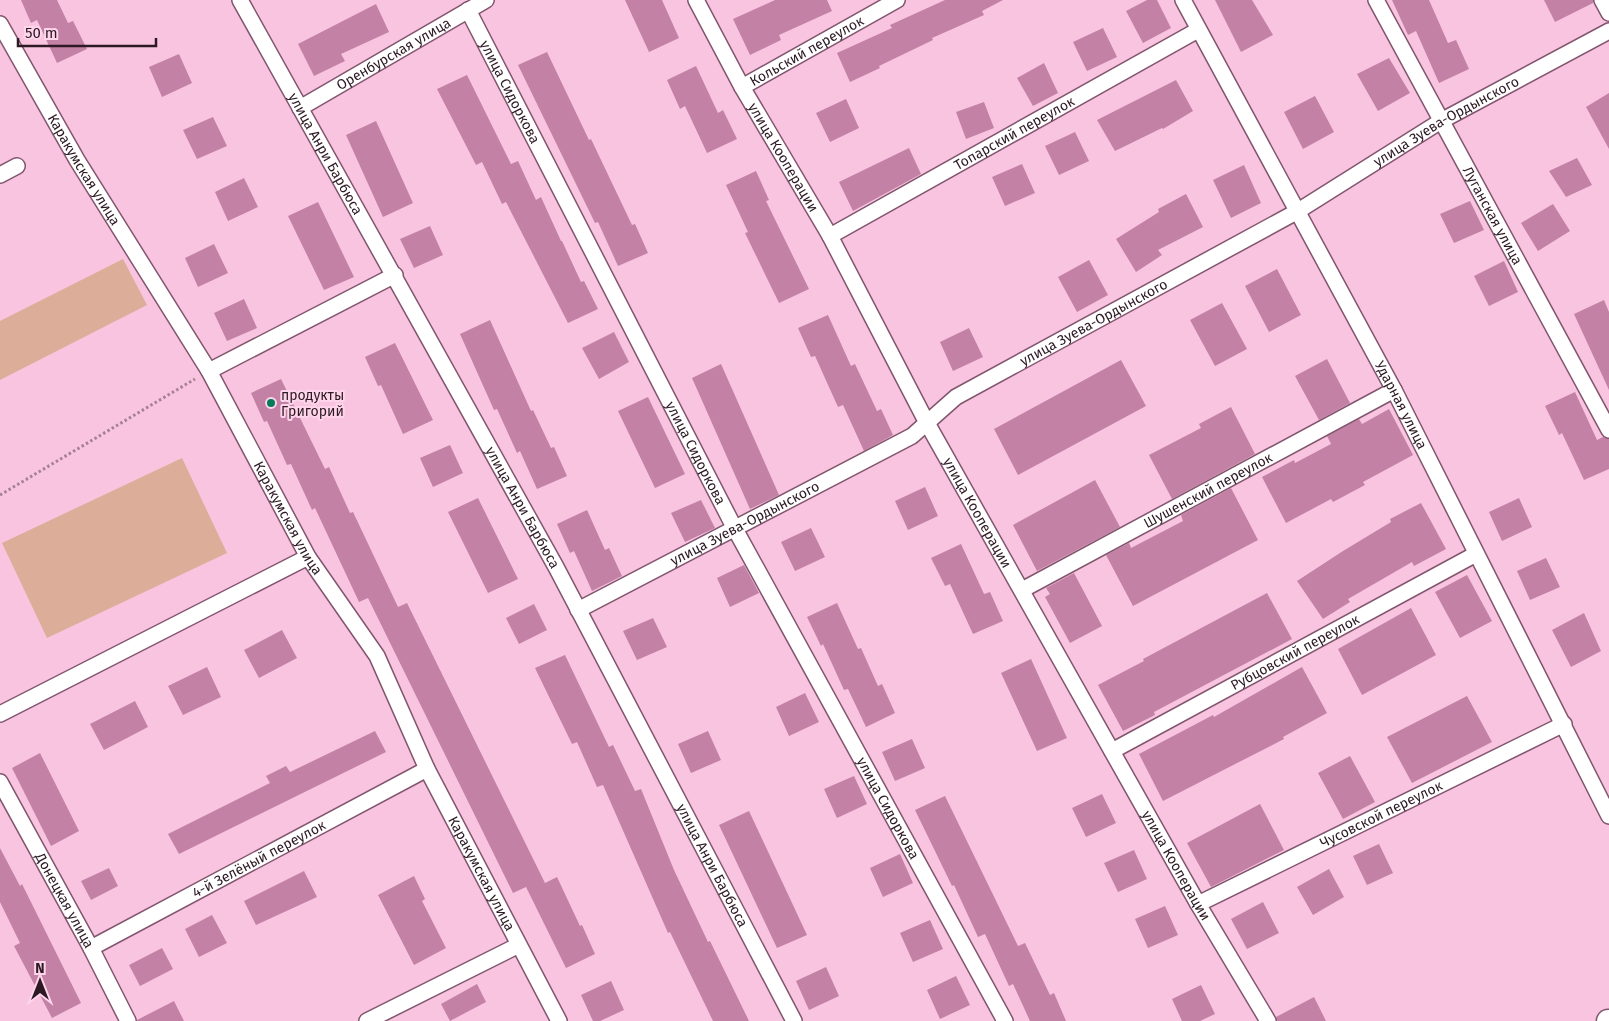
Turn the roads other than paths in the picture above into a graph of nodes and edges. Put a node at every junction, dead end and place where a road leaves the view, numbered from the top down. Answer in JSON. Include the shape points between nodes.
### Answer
{"nodes":[{"id":1,"x":240,"y":0,"type":"edge"},
{"id":2,"x":486,"y":0,"type":"edge"},
{"id":3,"x":696,"y":0,"type":"edge"},
{"id":4,"x":897,"y":0,"type":"edge"},
{"id":5,"x":1183,"y":0,"type":"edge"},
{"id":6,"x":1376,"y":0,"type":"edge"},
{"id":7,"x":1602,"y":0,"type":"edge"},
{"id":8,"x":468,"y":10,"type":"junction"},
{"id":9,"x":1609,"y":12,"type":"edge"},
{"id":10,"x":0,"y":24,"type":"edge"},
{"id":11,"x":1198,"y":30,"type":"junction"},
{"id":12,"x":1609,"y":31,"type":"edge"},
{"id":13,"x":742,"y":87,"type":"junction"},
{"id":14,"x":300,"y":108,"type":"junction"},
{"id":15,"x":1440,"y":120,"type":"junction"},
{"id":16,"x":17,"y":166,"type":"dead end"},
{"id":17,"x":0,"y":175,"type":"edge"},
{"id":18,"x":1298,"y":211,"type":"junction"},
{"id":19,"x":830,"y":236,"type":"junction"},
{"id":20,"x":395,"y":275,"type":"junction"},
{"id":21,"x":209,"y":371,"type":"junction"},
{"id":22,"x":1394,"y":390,"type":"junction"},
{"id":23,"x":927,"y":423,"type":"junction"},
{"id":24,"x":1609,"y":430,"type":"edge"},
{"id":25,"x":735,"y":529,"type":"junction"},
{"id":26,"x":1476,"y":554,"type":"junction"},
{"id":27,"x":308,"y":557,"type":"junction"},
{"id":28,"x":1022,"y":590,"type":"junction"},
{"id":29,"x":578,"y":610,"type":"junction"},
{"id":30,"x":0,"y":714,"type":"edge"},
{"id":31,"x":1564,"y":724,"type":"junction"},
{"id":32,"x":1112,"y":751,"type":"junction"},
{"id":33,"x":426,"y":769,"type":"junction"},
{"id":34,"x":0,"y":782,"type":"edge"},
{"id":35,"x":1609,"y":816,"type":"edge"},
{"id":36,"x":1198,"y":904,"type":"junction"},
{"id":37,"x":518,"y":946,"type":"junction"},
{"id":38,"x":92,"y":948,"type":"junction"},
{"id":39,"x":128,"y":1021,"type":"edge"},
{"id":40,"x":368,"y":1021,"type":"edge"},
{"id":41,"x":559,"y":1021,"type":"edge"},
{"id":42,"x":794,"y":1021,"type":"edge"},
{"id":43,"x":1005,"y":1021,"type":"edge"},
{"id":44,"x":1268,"y":1021,"type":"edge"}],
"edges":[{"from":1,"to":14,"type":"street","name":"улица Анри Барбюса"},
{"from":2,"to":8,"type":"street","name":"Оренбурская улица"},
{"from":3,"to":13,"type":"street","name":"улица Кооперации"},
{"from":4,"to":13,"type":"street","name":"Кольский переулок"},
{"from":5,"to":11,"type":"street","name":"Ударная улица"},
{"from":6,"to":15,"type":"street","name":"Луганская улица"},
{"from":7,"to":9,"type":"street"},
{"from":8,"to":14,"type":"street","name":"Оренбурская улица"},
{"from":8,"to":25,"type":"street","name":"улица Сидоркова"},
{"from":10,"to":21,"type":"street","name":"Каракумская улица","via":[[76,160]]},
{"from":11,"to":18,"type":"street","name":"Ударная улица"},
{"from":11,"to":19,"type":"street","name":"Топарский переулок"},
{"from":12,"to":15,"type":"street","name":"улица Зуева-Ордынского"},
{"from":13,"to":19,"type":"street","name":"улица Кооперации"},
{"from":14,"to":20,"type":"street","name":"улица Анри Барбюса"},
{"from":15,"to":18,"type":"street","name":"улица Зуева-Ордынского"},
{"from":15,"to":24,"type":"street","name":"Луганская улица"},
{"from":16,"to":17,"type":"street"},
{"from":18,"to":22,"type":"street","name":"Ударная улица"},
{"from":18,"to":23,"type":"street","name":"улица Зуева-Ордынского","via":[[956,397]]},
{"from":19,"to":23,"type":"street","name":"улица Кооперации"},
{"from":20,"to":21,"type":"street"},
{"from":20,"to":29,"type":"street","name":"улица Анри Барбюса"},
{"from":21,"to":27,"type":"street","name":"Каракумская улица"},
{"from":22,"to":26,"type":"street","name":"Ударная улица"},
{"from":22,"to":28,"type":"street","name":"Шушенский переулок"},
{"from":23,"to":25,"type":"street","name":"улица Зуева-Ордынского","via":[[912,436]]},
{"from":23,"to":28,"type":"street","name":"улица Кооперации"},
{"from":25,"to":29,"type":"street","name":"улица Зуева-Ордынского"},
{"from":25,"to":43,"type":"street","name":"улица Сидоркова"},
{"from":26,"to":31,"type":"street","name":"Ударная улица"},
{"from":26,"to":32,"type":"street","name":"Рубцовский переулок"},
{"from":27,"to":30,"type":"street"},
{"from":27,"to":33,"type":"street","name":"Каракумская улица","via":[[377,656]]},
{"from":28,"to":32,"type":"street","name":"улица Кооперации"},
{"from":29,"to":42,"type":"street","name":"улица Анри Барбюса"},
{"from":31,"to":35,"type":"street","name":"Ударная улица"},
{"from":31,"to":36,"type":"street","name":"Чусовской переулок"},
{"from":32,"to":36,"type":"street","name":"улица Кооперации"},
{"from":33,"to":37,"type":"street","name":"Каракумская улица"},
{"from":33,"to":38,"type":"street","name":"4-й Зелёный переулок"},
{"from":34,"to":38,"type":"street","name":"Донецкая улица"},
{"from":36,"to":44,"type":"street","name":"улица Кооперации"},
{"from":37,"to":40,"type":"street"},
{"from":37,"to":41,"type":"street","name":"Каракумская улица"},
{"from":38,"to":39,"type":"street","name":"Донецкая улица"}]}
